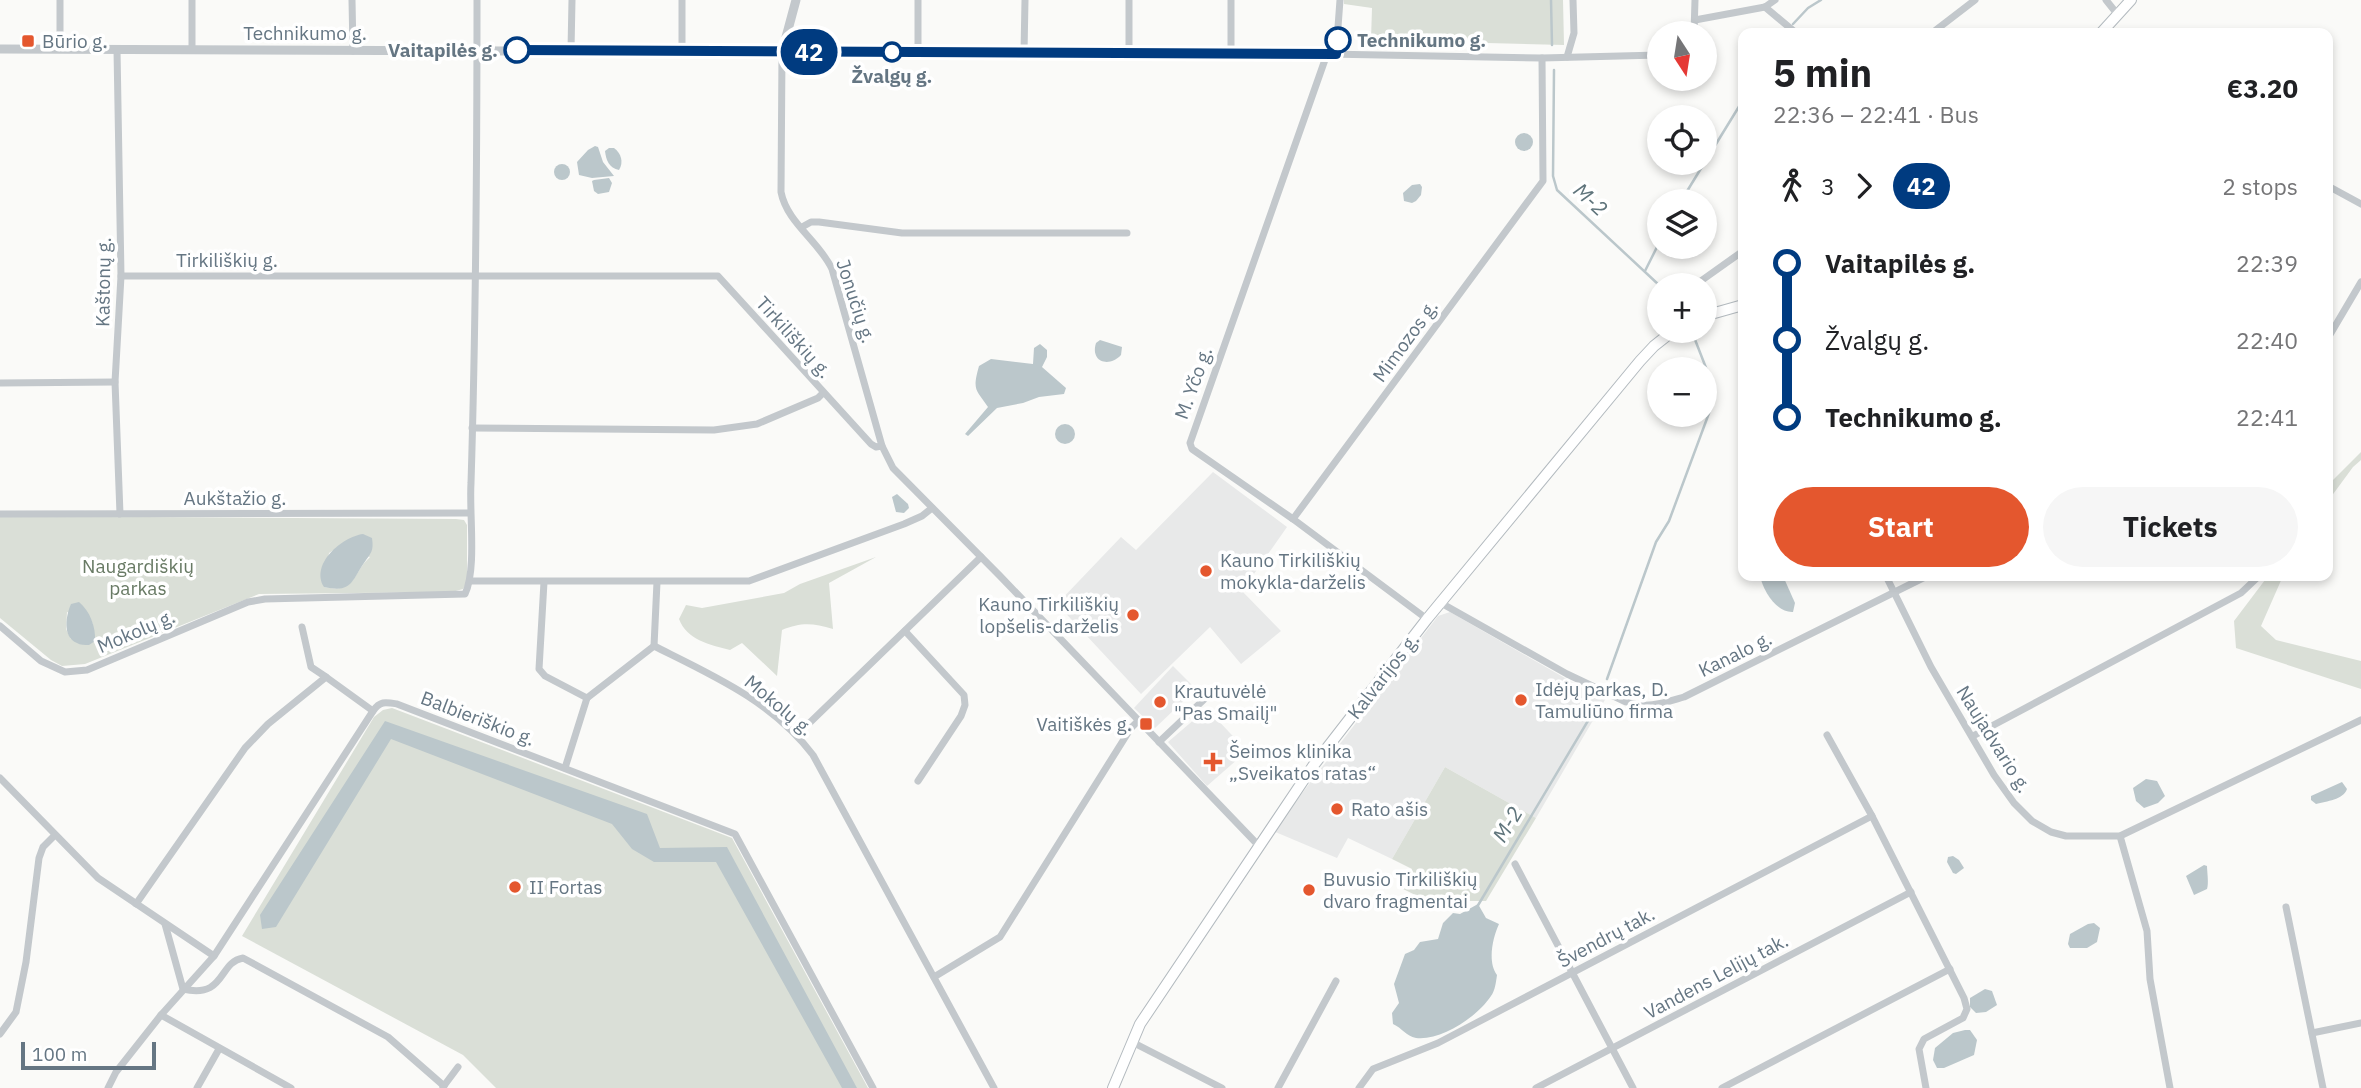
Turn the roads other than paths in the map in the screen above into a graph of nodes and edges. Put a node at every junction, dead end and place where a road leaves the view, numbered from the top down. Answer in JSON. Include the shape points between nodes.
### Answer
{"nodes":[{"id":1,"x":60,"y":0,"type":"edge"},
{"id":2,"x":192,"y":0,"type":"edge"},
{"id":3,"x":352,"y":0,"type":"edge"},
{"id":4,"x":477,"y":0,"type":"edge"},
{"id":5,"x":572,"y":0,"type":"edge"},
{"id":6,"x":682,"y":0,"type":"edge"},
{"id":7,"x":796,"y":0,"type":"edge"},
{"id":8,"x":918,"y":0,"type":"edge"},
{"id":9,"x":1025,"y":0,"type":"edge"},
{"id":10,"x":1129,"y":0,"type":"edge"},
{"id":11,"x":1231,"y":0,"type":"edge"},
{"id":12,"x":1340,"y":0,"type":"edge"},
{"id":13,"x":1573,"y":0,"type":"edge"},
{"id":14,"x":1695,"y":0,"type":"edge"},
{"id":15,"x":1775,"y":0,"type":"edge"},
{"id":16,"x":1975,"y":0,"type":"edge"},
{"id":17,"x":2106,"y":0,"type":"edge"},
{"id":18,"x":2131,"y":0,"type":"edge"},
{"id":19,"x":1765,"y":7,"type":"junction"},
{"id":20,"x":2118,"y":15,"type":"junction"},
{"id":21,"x":1695,"y":20,"type":"joint"},
{"id":22,"x":1790,"y":28,"type":"edge"},
{"id":23,"x":1939,"y":28,"type":"edge"},
{"id":24,"x":2106,"y":28,"type":"edge"},
{"id":25,"x":0,"y":49,"type":"edge"},
{"id":26,"x":60,"y":49,"type":"junction"},
{"id":27,"x":117,"y":50,"type":"junction"},
{"id":28,"x":192,"y":50,"type":"junction"},
{"id":29,"x":477,"y":50,"type":"junction"},
{"id":30,"x":571,"y":50,"type":"junction"},
{"id":31,"x":353,"y":51,"type":"junction"},
{"id":32,"x":682,"y":52,"type":"junction"},
{"id":33,"x":782,"y":52,"type":"junction"},
{"id":34,"x":918,"y":52,"type":"junction"},
{"id":35,"x":1024,"y":53,"type":"junction"},
{"id":36,"x":1129,"y":53,"type":"junction"},
{"id":37,"x":1231,"y":54,"type":"junction"},
{"id":38,"x":1327,"y":54,"type":"junction"},
{"id":39,"x":1336,"y":54,"type":"junction"},
{"id":40,"x":1647,"y":55,"type":"edge"},
{"id":41,"x":1567,"y":57,"type":"junction"},
{"id":42,"x":1542,"y":58,"type":"junction"},
{"id":43,"x":2333,"y":189,"type":"edge"},
{"id":44,"x":2361,"y":204,"type":"edge"},
{"id":45,"x":802,"y":227,"type":"junction"},
{"id":46,"x":1128,"y":233,"type":"dead end"},
{"id":47,"x":1738,"y":255,"type":"edge"},
{"id":48,"x":1712,"y":273,"type":"edge"},
{"id":49,"x":121,"y":276,"type":"junction"},
{"id":50,"x":475,"y":277,"type":"junction"},
{"id":51,"x":2361,"y":282,"type":"edge"},
{"id":52,"x":1738,"y":306,"type":"edge"},
{"id":53,"x":1717,"y":312,"type":"edge"},
{"id":54,"x":2333,"y":330,"type":"edge"},
{"id":55,"x":1660,"y":343,"type":"edge"},
{"id":56,"x":115,"y":382,"type":"junction"},
{"id":57,"x":0,"y":383,"type":"edge"},
{"id":58,"x":823,"y":393,"type":"junction"},
{"id":59,"x":472,"y":428,"type":"junction"},
{"id":60,"x":883,"y":446,"type":"junction"},
{"id":61,"x":932,"y":508,"type":"junction"},
{"id":62,"x":470,"y":513,"type":"junction"},
{"id":63,"x":0,"y":514,"type":"edge"},
{"id":64,"x":120,"y":514,"type":"junction"},
{"id":65,"x":1293,"y":519,"type":"junction"},
{"id":66,"x":981,"y":557,"type":"junction"},
{"id":67,"x":471,"y":581,"type":"junction"},
{"id":68,"x":1888,"y":581,"type":"edge"},
{"id":69,"x":1917,"y":581,"type":"edge"},
{"id":70,"x":2254,"y":581,"type":"edge"},
{"id":71,"x":544,"y":582,"type":"junction"},
{"id":72,"x":657,"y":582,"type":"junction"},
{"id":73,"x":1894,"y":593,"type":"junction"},
{"id":74,"x":1441,"y":603,"type":"junction"},
{"id":75,"x":1427,"y":620,"type":"junction"},
{"id":76,"x":0,"y":626,"type":"edge"},
{"id":77,"x":302,"y":627,"type":"dead end"},
{"id":78,"x":905,"y":631,"type":"junction"},
{"id":79,"x":654,"y":646,"type":"junction"},
{"id":80,"x":326,"y":677,"type":"junction"},
{"id":81,"x":1213,"y":691,"type":"dead end"},
{"id":82,"x":587,"y":698,"type":"junction"},
{"id":83,"x":373,"y":711,"type":"junction"},
{"id":84,"x":2361,"y":720,"type":"edge"},
{"id":85,"x":1138,"y":721,"type":"junction"},
{"id":86,"x":797,"y":735,"type":"junction"},
{"id":87,"x":1828,"y":735,"type":"dead end"},
{"id":88,"x":1973,"y":736,"type":"junction"},
{"id":89,"x":1159,"y":742,"type":"junction"},
{"id":90,"x":565,"y":768,"type":"junction"},
{"id":91,"x":0,"y":778,"type":"edge"},
{"id":92,"x":918,"y":781,"type":"dead end"},
{"id":93,"x":1872,"y":816,"type":"junction"},
{"id":94,"x":55,"y":835,"type":"junction"},
{"id":95,"x":2120,"y":836,"type":"junction"},
{"id":96,"x":1259,"y":846,"type":"junction"},
{"id":97,"x":1515,"y":864,"type":"dead end"},
{"id":98,"x":1911,"y":892,"type":"junction"},
{"id":99,"x":136,"y":904,"type":"junction"},
{"id":100,"x":2286,"y":907,"type":"dead end"},
{"id":101,"x":165,"y":924,"type":"junction"},
{"id":102,"x":214,"y":957,"type":"junction"},
{"id":103,"x":1950,"y":969,"type":"junction"},
{"id":104,"x":1573,"y":972,"type":"junction"},
{"id":105,"x":934,"y":977,"type":"junction"},
{"id":106,"x":1336,"y":981,"type":"dead end"},
{"id":107,"x":183,"y":989,"type":"junction"},
{"id":108,"x":161,"y":1015,"type":"junction"},
{"id":109,"x":2361,"y":1023,"type":"edge"},
{"id":110,"x":2312,"y":1033,"type":"junction"},
{"id":111,"x":0,"y":1034,"type":"edge"},
{"id":112,"x":1132,"y":1042,"type":"junction"},
{"id":113,"x":1612,"y":1048,"type":"junction"},
{"id":114,"x":219,"y":1049,"type":"junction"},
{"id":115,"x":458,"y":1067,"type":"dead end"},
{"id":116,"x":444,"y":1087,"type":"edge"},
{"id":117,"x":108,"y":1088,"type":"edge"},
{"id":118,"x":197,"y":1088,"type":"edge"},
{"id":119,"x":291,"y":1088,"type":"edge"},
{"id":120,"x":873,"y":1088,"type":"edge"},
{"id":121,"x":994,"y":1088,"type":"edge"},
{"id":122,"x":1113,"y":1088,"type":"edge"},
{"id":123,"x":1222,"y":1088,"type":"edge"},
{"id":124,"x":1278,"y":1088,"type":"edge"},
{"id":125,"x":1359,"y":1088,"type":"edge"},
{"id":126,"x":1536,"y":1088,"type":"edge"},
{"id":127,"x":1633,"y":1088,"type":"edge"},
{"id":128,"x":1722,"y":1088,"type":"edge"},
{"id":129,"x":1926,"y":1088,"type":"edge"},
{"id":130,"x":2170,"y":1088,"type":"edge"},
{"id":131,"x":2323,"y":1088,"type":"edge"}],
"edges":[{"from":1,"to":26,"type":"street"},
{"from":2,"to":28,"type":"street"},
{"from":3,"to":31,"type":"street"},
{"from":4,"to":29,"type":"street"},
{"from":5,"to":30,"type":"street"},
{"from":6,"to":32,"type":"street"},
{"from":7,"to":33,"type":"street"},
{"from":8,"to":34,"type":"street"},
{"from":9,"to":35,"type":"street"},
{"from":10,"to":36,"type":"street"},
{"from":11,"to":37,"type":"street"},
{"from":12,"to":39,"type":"street"},
{"from":13,"to":41,"type":"street","via":[[1574,33]]},
{"from":14,"to":21,"type":"street"},
{"from":15,"to":19,"type":"street"},
{"from":16,"to":23,"type":"street"},
{"from":17,"to":20,"type":"street"},
{"from":18,"to":20,"type":"main road"},
{"from":19,"to":21,"type":"street"},
{"from":19,"to":22,"type":"street"},
{"from":20,"to":24,"type":"main road"},
{"from":25,"to":26,"type":"street","name":"Technikumo g."},
{"from":26,"to":27,"type":"street","name":"Technikumo g."},
{"from":27,"to":28,"type":"street","name":"Technikumo g."},
{"from":27,"to":49,"type":"street","name":"Kaštonų g."},
{"from":28,"to":31,"type":"street","name":"Technikumo g."},
{"from":29,"to":30,"type":"street","name":"Technikumo g."},
{"from":29,"to":31,"type":"street","name":"Technikumo g."},
{"from":29,"to":50,"type":"street"},
{"from":30,"to":32,"type":"street","name":"Technikumo g."},
{"from":32,"to":33,"type":"street","name":"Technikumo g."},
{"from":33,"to":34,"type":"street","name":"Technikumo g."},
{"from":33,"to":45,"type":"street","name":"Jonučių g.","via":[[781,192],[786,209]]},
{"from":34,"to":35,"type":"street","name":"Technikumo g."},
{"from":35,"to":36,"type":"street","name":"Technikumo g."},
{"from":36,"to":37,"type":"street","name":"Technikumo g."},
{"from":37,"to":38,"type":"street","name":"Technikumo g."},
{"from":38,"to":39,"type":"street","name":"Technikumo g."},
{"from":38,"to":65,"type":"street","name":"M. Yčo g.","via":[[1190,438],[1192,449]]},
{"from":39,"to":42,"type":"street","name":"Technikumo g."},
{"from":40,"to":41,"type":"street","name":"Technikumo g."},
{"from":41,"to":42,"type":"street","name":"Technikumo g."},
{"from":42,"to":65,"type":"street","name":"Mimozos g.","via":[[1543,181]]},
{"from":43,"to":44,"type":"street"},
{"from":45,"to":46,"type":"street","via":[[819,222],[902,233]]},
{"from":45,"to":60,"type":"street","name":"Jonučių g.","via":[[832,269]]},
{"from":47,"to":48,"type":"street"},
{"from":49,"to":50,"type":"street","name":"Tirkiliškių g."},
{"from":49,"to":56,"type":"street","name":"Kaštonų g."},
{"from":50,"to":58,"type":"street","name":"Tirkiliškių g.","via":[[718,276]]},
{"from":50,"to":59,"type":"street"},
{"from":51,"to":54,"type":"street"},
{"from":52,"to":53,"type":"main road"},
{"from":55,"to":74,"type":"main road","name":"Kalvarijos g.","via":[[1640,361]]},
{"from":56,"to":57,"type":"street"},
{"from":56,"to":64,"type":"street","name":"Kaštonų g."},
{"from":58,"to":59,"type":"street","via":[[757,424],[714,430]]},
{"from":58,"to":60,"type":"street","name":"Tirkiliškių g.","via":[[871,444]]},
{"from":59,"to":62,"type":"street"},
{"from":60,"to":61,"type":"street","name":"Tirkiliškių g.","via":[[893,468]]},
{"from":61,"to":66,"type":"street","name":"Tirkiliškių g."},
{"from":61,"to":72,"type":"street","via":[[904,524],[749,581]]},
{"from":62,"to":64,"type":"street","name":"Aukštažio g."},
{"from":62,"to":67,"type":"street"},
{"from":63,"to":64,"type":"street","name":"Aukštažio g."},
{"from":65,"to":75,"type":"street","name":"M. Yčo g."},
{"from":66,"to":78,"type":"street"},
{"from":66,"to":85,"type":"street","name":"Tirkiliškių g."},
{"from":67,"to":71,"type":"street"},
{"from":67,"to":76,"type":"street","name":"Mokolų g.","via":[[465,594],[248,602],[87,670],[65,672],[41,661]]},
{"from":68,"to":73,"type":"street","name":"Naujadvario g."},
{"from":69,"to":73,"type":"street","name":"Kanalo g."},
{"from":70,"to":88,"type":"street","via":[[2241,593]]},
{"from":71,"to":72,"type":"street"},
{"from":71,"to":82,"type":"street","via":[[540,669]]},
{"from":72,"to":79,"type":"street"},
{"from":73,"to":74,"type":"street","name":"Kanalo g.","via":[[1656,706],[1626,702],[1567,674]]},
{"from":73,"to":88,"type":"street","name":"Naujadvario g."},
{"from":74,"to":75,"type":"main road","name":"Kalvarijos g."},
{"from":75,"to":96,"type":"main road","name":"Kalvarijos g.","via":[[1312,766]]},
{"from":77,"to":80,"type":"street","via":[[311,667]]},
{"from":78,"to":86,"type":"street"},
{"from":78,"to":92,"type":"street","via":[[964,695],[965,705]]},
{"from":79,"to":82,"type":"street"},
{"from":79,"to":86,"type":"street","name":"Mokolų g.","via":[[739,688]]},
{"from":80,"to":83,"type":"street"},
{"from":80,"to":99,"type":"street","via":[[245,748]]},
{"from":81,"to":89,"type":"street"},
{"from":82,"to":90,"type":"street"},
{"from":83,"to":90,"type":"street","name":"Balbieriškio g.","via":[[383,702],[397,704]]},
{"from":83,"to":102,"type":"street"},
{"from":84,"to":95,"type":"street","name":"Naujadvario g."},
{"from":85,"to":89,"type":"street","name":"Tirkiliškių g."},
{"from":85,"to":105,"type":"street","via":[[1000,937]]},
{"from":86,"to":105,"type":"street","name":"Mokolų g.","via":[[813,755]]},
{"from":87,"to":93,"type":"street"},
{"from":88,"to":95,"type":"street","name":"Naujadvario g.","via":[[2007,794],[2032,821],[2066,836]]},
{"from":89,"to":96,"type":"street","name":"Tirkiliškių g."},
{"from":90,"to":120,"type":"street","name":"Balbieriškio g.","via":[[735,834]]},
{"from":91,"to":94,"type":"street"},
{"from":93,"to":98,"type":"street"},
{"from":93,"to":104,"type":"street","name":"Švendrų tak."},
{"from":94,"to":99,"type":"street","via":[[98,878]]},
{"from":94,"to":111,"type":"street","via":[[39,858],[16,1012]]},
{"from":95,"to":130,"type":"street","via":[[2147,931],[2150,979]]},
{"from":96,"to":112,"type":"main road","name":"Kalvarijos g."},
{"from":97,"to":104,"type":"street"},
{"from":98,"to":103,"type":"street"},
{"from":98,"to":113,"type":"street","name":"Vandens Lelijų tak."},
{"from":99,"to":101,"type":"street"},
{"from":100,"to":110,"type":"street"},
{"from":101,"to":102,"type":"street"},
{"from":101,"to":107,"type":"street"},
{"from":102,"to":107,"type":"street"},
{"from":103,"to":128,"type":"street"},
{"from":103,"to":129,"type":"street","via":[[1967,1009],[1963,1017],[1924,1039],[1919,1049]]},
{"from":104,"to":113,"type":"street"},
{"from":104,"to":125,"type":"street","name":"Švendrų tak.","via":[[1437,1043],[1373,1069]]},
{"from":105,"to":121,"type":"street","name":"Mokolų g."},
{"from":106,"to":124,"type":"street"},
{"from":107,"to":108,"type":"street"},
{"from":107,"to":116,"type":"street","via":[[199,993],[215,985],[235,960],[243,958],[387,1037]]},
{"from":108,"to":114,"type":"street"},
{"from":108,"to":117,"type":"street"},
{"from":109,"to":110,"type":"street"},
{"from":110,"to":131,"type":"street"},
{"from":112,"to":122,"type":"main road","name":"Kalvarijos g."},
{"from":112,"to":123,"type":"street"},
{"from":113,"to":126,"type":"street","name":"Vandens Lelijų tak."},
{"from":113,"to":127,"type":"street"},
{"from":114,"to":118,"type":"street"},
{"from":114,"to":119,"type":"street"},
{"from":115,"to":116,"type":"street"}]}
